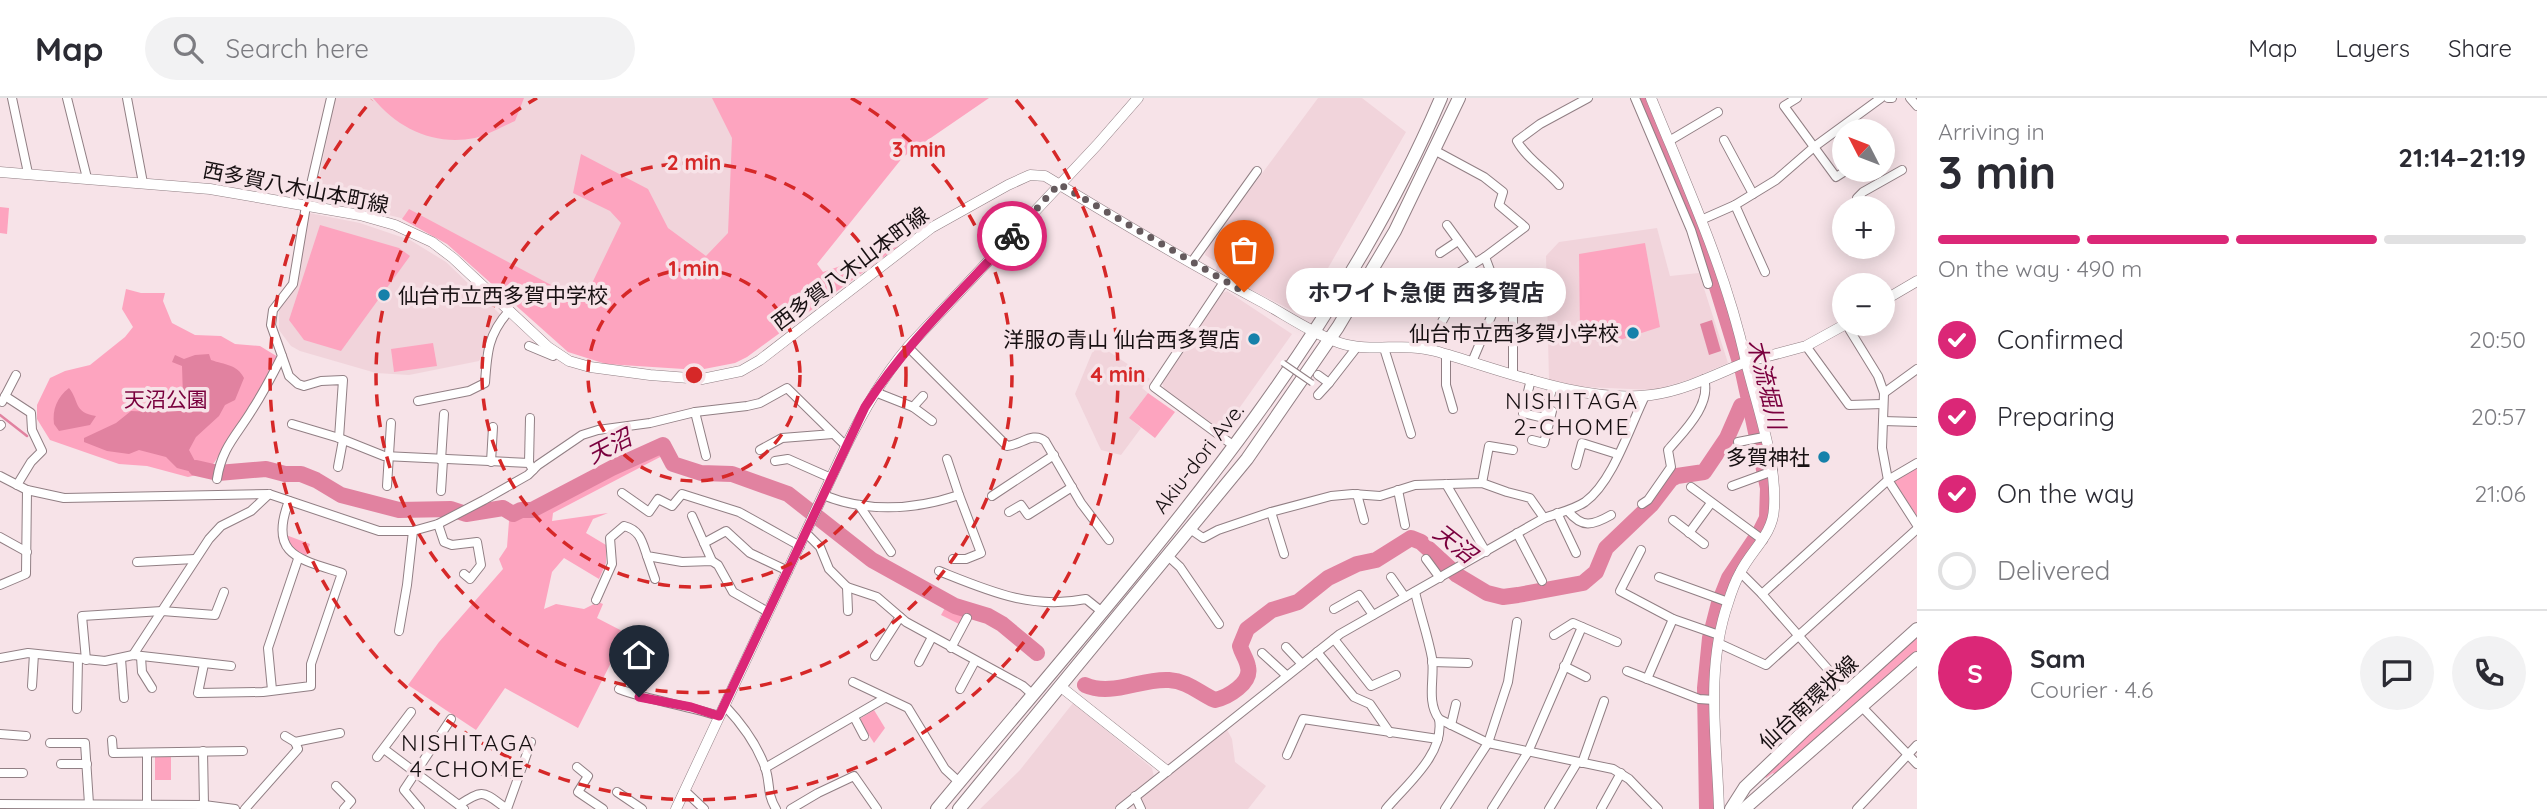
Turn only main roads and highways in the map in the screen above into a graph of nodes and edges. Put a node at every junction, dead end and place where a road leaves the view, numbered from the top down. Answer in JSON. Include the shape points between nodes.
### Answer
{"nodes":[{"id":1,"x":1441,"y":98,"type":"edge"},
{"id":2,"x":1459,"y":98,"type":"edge"},
{"id":3,"x":1917,"y":629,"type":"edge"},
{"id":4,"x":1917,"y":658,"type":"edge"},
{"id":5,"x":937,"y":809,"type":"edge"},
{"id":6,"x":959,"y":809,"type":"edge"},
{"id":7,"x":1731,"y":809,"type":"edge"},
{"id":8,"x":1744,"y":809,"type":"edge"}],
"edges":[{"from":1,"to":5,"type":"main road","name":"Akiu-dori Ave.","via":[[1380,223],[1315,330],[1234,446]]},
{"from":2,"to":6,"type":"main road","name":"Akiu-dori Ave.","via":[[1395,231],[1330,339],[1314,375]]},
{"from":3,"to":7,"type":"main road","name":"仙台南環状線","via":[[1745,787]]},
{"from":4,"to":8,"type":"main road","name":"仙台南環状線"}]}
